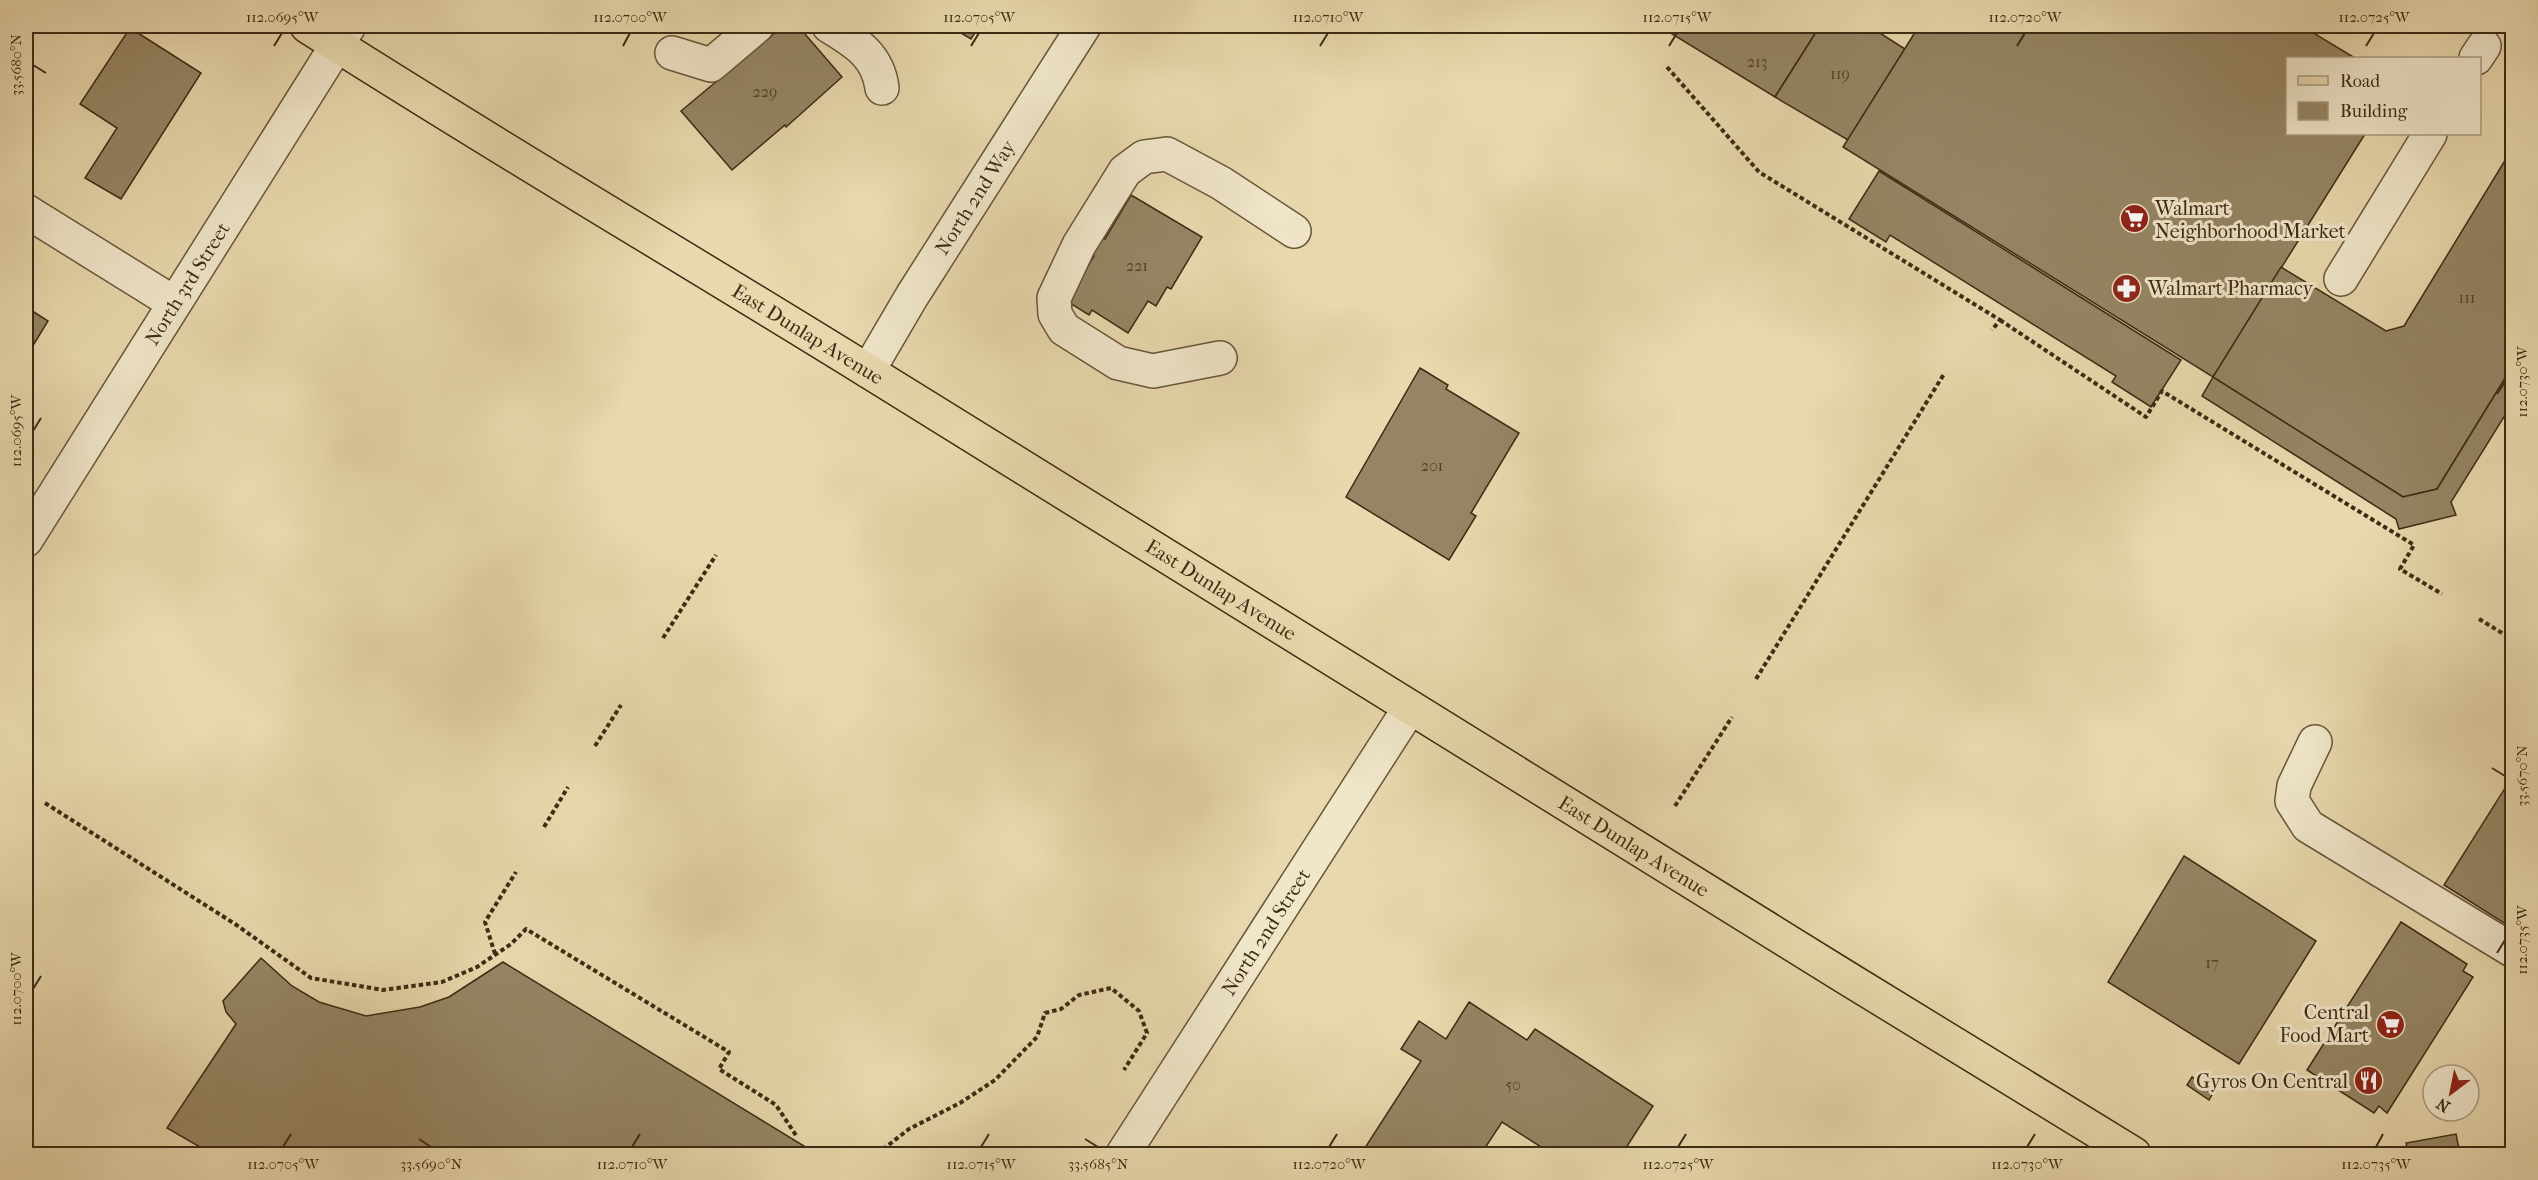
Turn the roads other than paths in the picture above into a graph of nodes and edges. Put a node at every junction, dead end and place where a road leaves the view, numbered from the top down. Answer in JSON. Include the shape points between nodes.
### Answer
{"nodes":[{"id":1,"x":307,"y":26,"type":"edge"},
{"id":2,"x":757,"y":26,"type":"edge"},
{"id":3,"x":830,"y":26,"type":"edge"},
{"id":4,"x":1084,"y":26,"type":"edge"},
{"id":5,"x":343,"y":35,"type":"edge"},
{"id":6,"x":672,"y":53,"type":"dead end"},
{"id":7,"x":882,"y":88,"type":"dead end"},
{"id":8,"x":2429,"y":135,"type":"edge"},
{"id":9,"x":26,"y":211,"type":"edge"},
{"id":10,"x":1294,"y":231,"type":"dead end"},
{"id":11,"x":2341,"y":279,"type":"dead end"},
{"id":12,"x":174,"y":303,"type":"junction"},
{"id":13,"x":1220,"y":358,"type":"dead end"},
{"id":14,"x":868,"y":371,"type":"junction"},
{"id":15,"x":26,"y":540,"type":"edge"},
{"id":16,"x":1409,"y":709,"type":"junction"},
{"id":17,"x":2315,"y":742,"type":"dead end"},
{"id":18,"x":2512,"y":950,"type":"edge"},
{"id":19,"x":1123,"y":1155,"type":"edge"},
{"id":20,"x":2134,"y":1155,"type":"edge"}],
"edges":[{"from":1,"to":5,"type":"main road","name":"East Dunlap Avenue"},
{"from":2,"to":6,"type":"street","via":[[711,65]]},
{"from":3,"to":7,"type":"street","via":[[864,47],[880,73]]},
{"from":4,"to":14,"type":"street","name":"North 2nd Way"},
{"from":5,"to":12,"type":"street","name":"North 3rd Street"},
{"from":5,"to":14,"type":"main road","name":"East Dunlap Avenue"},
{"from":8,"to":11,"type":"street"},
{"from":9,"to":12,"type":"street"},
{"from":10,"to":13,"type":"street","via":[[1221,183],[1167,154],[1144,157],[1125,171],[1079,245],[1054,298],[1055,314],[1064,329],[1118,363],[1153,371]]},
{"from":12,"to":15,"type":"street","name":"North 3rd Street"},
{"from":14,"to":16,"type":"main road","name":"East Dunlap Avenue"},
{"from":16,"to":19,"type":"street","name":"North 2nd Street"},
{"from":16,"to":20,"type":"main road","name":"East Dunlap Avenue"},
{"from":17,"to":18,"type":"street","via":[[2294,786],[2292,801],[2308,826]]}]}
